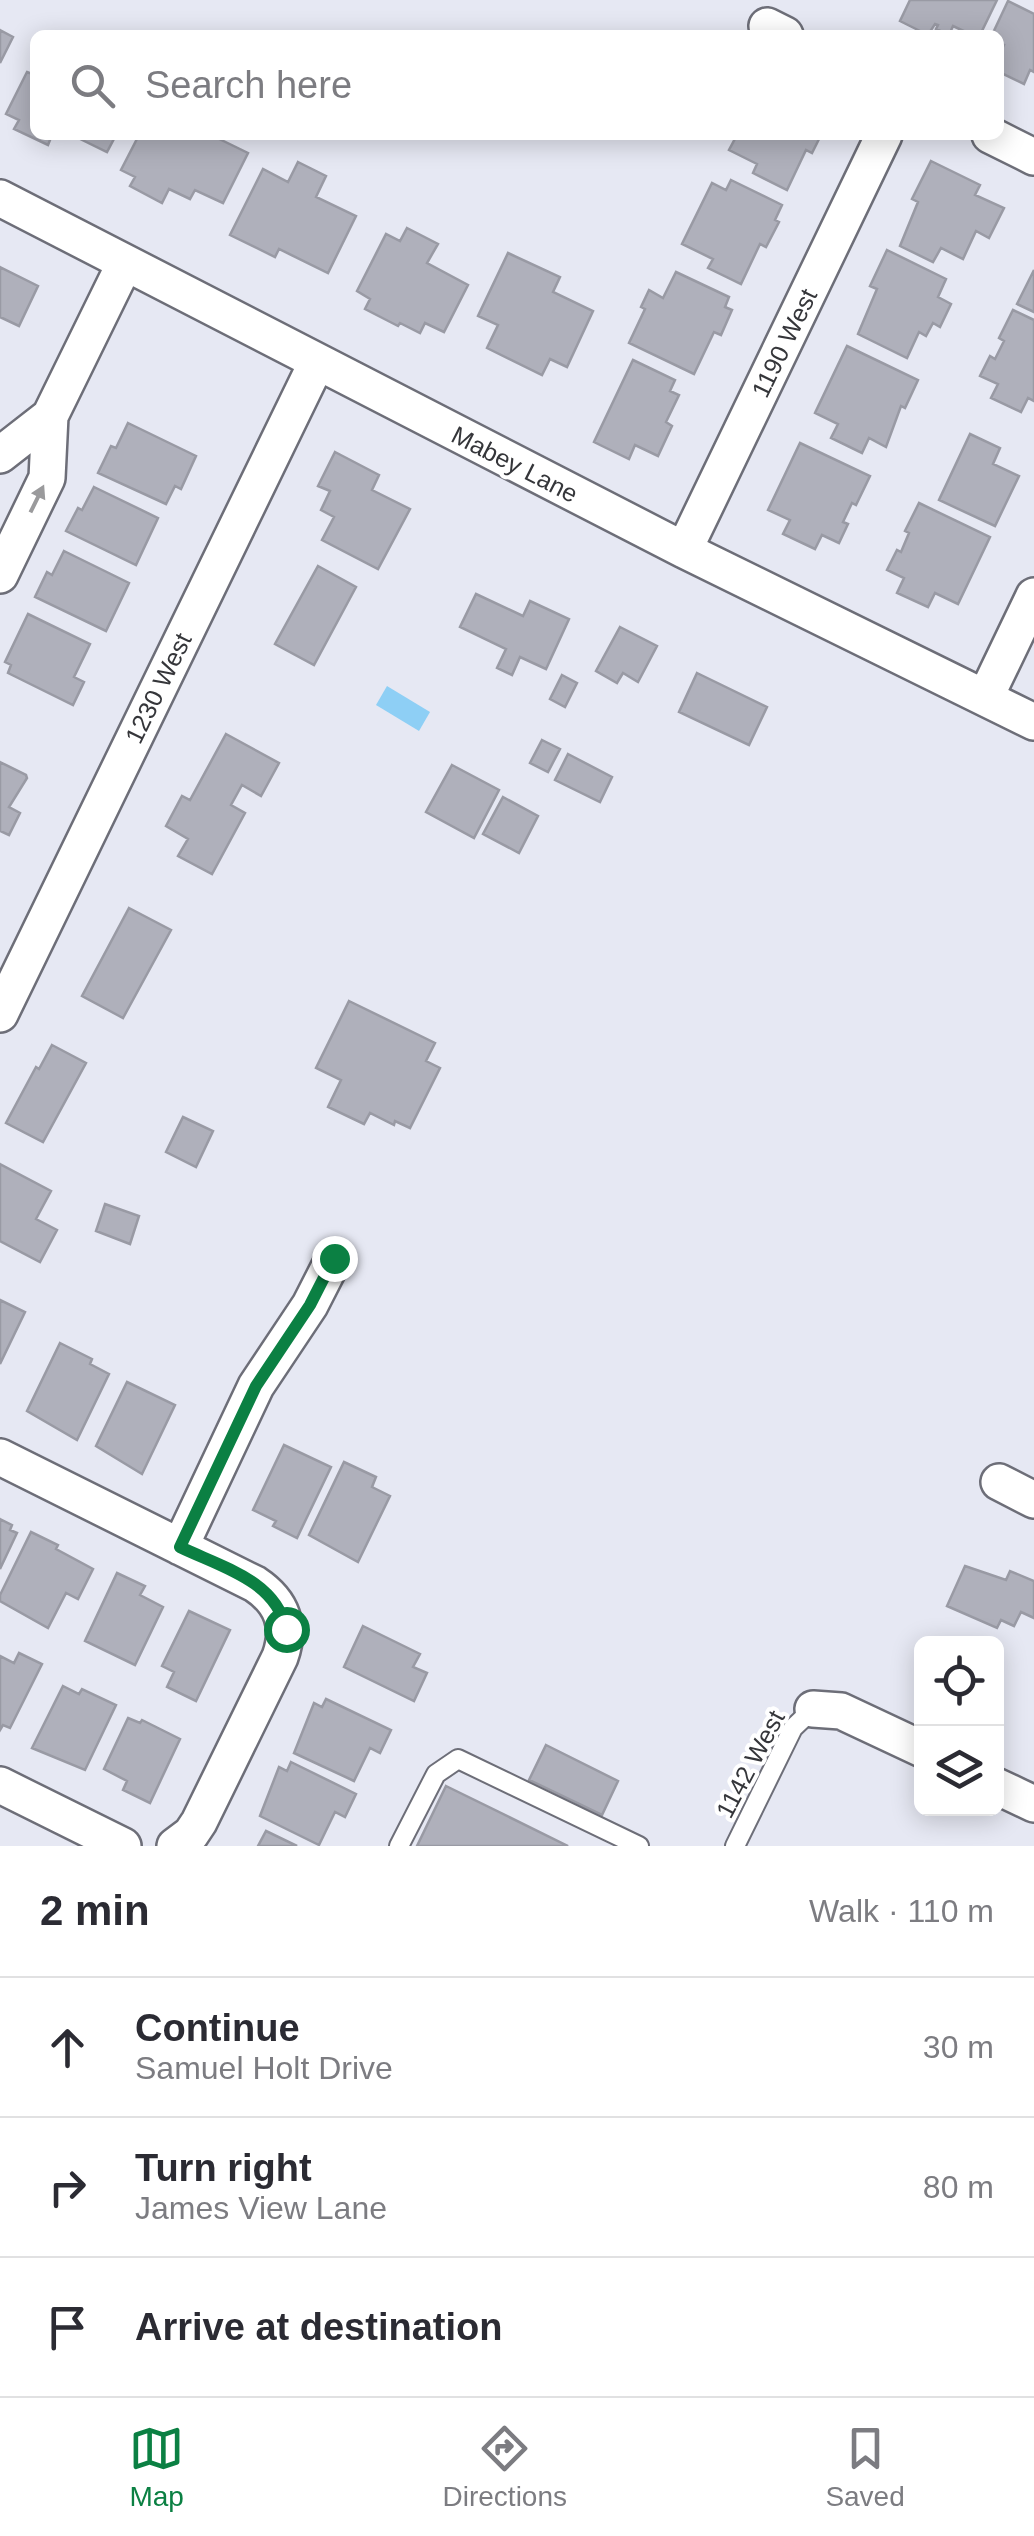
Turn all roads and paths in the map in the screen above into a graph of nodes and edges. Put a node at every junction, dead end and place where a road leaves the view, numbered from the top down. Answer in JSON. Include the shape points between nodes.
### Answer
{"nodes":[{"id":1,"x":882,"y":140,"type":"edge"},
{"id":2,"x":1000,"y":140,"type":"edge"},
{"id":3,"x":1034,"y":157,"type":"edge"},
{"id":4,"x":0,"y":198,"type":"edge"},
{"id":5,"x":125,"y":263,"type":"junction"},
{"id":6,"x":317,"y":362,"type":"junction"},
{"id":7,"x":50,"y":416,"type":"junction"},
{"id":8,"x":0,"y":454,"type":"edge"},
{"id":9,"x":684,"y":550,"type":"junction"},
{"id":10,"x":0,"y":575,"type":"edge"},
{"id":11,"x":1034,"y":596,"type":"edge"},
{"id":12,"x":984,"y":698,"type":"junction"},
{"id":13,"x":1034,"y":722,"type":"edge"},
{"id":14,"x":0,"y":1014,"type":"edge"},
{"id":15,"x":334,"y":1258,"type":"dead end"},
{"id":16,"x":0,"y":1457,"type":"edge"},
{"id":17,"x":999,"y":1482,"type":"dead end"},
{"id":18,"x":1034,"y":1500,"type":"edge"},
{"id":19,"x":180,"y":1547,"type":"junction"},
{"id":20,"x":814,"y":1709,"type":"joint"},
{"id":21,"x":914,"y":1746,"type":"edge"},
{"id":22,"x":0,"y":1785,"type":"edge"},
{"id":23,"x":1004,"y":1790,"type":"edge"},
{"id":24,"x":1034,"y":1804,"type":"edge"},
{"id":25,"x":124,"y":1846,"type":"edge"},
{"id":26,"x":176,"y":1846,"type":"edge"},
{"id":27,"x":399,"y":1846,"type":"edge"},
{"id":28,"x":639,"y":1846,"type":"edge"},
{"id":29,"x":735,"y":1846,"type":"edge"}],
"edges":[{"from":1,"to":9,"type":"street","name":"1190 West"},
{"from":2,"to":3,"type":"street"},
{"from":4,"to":5,"type":"street","name":"Mabey Lane"},
{"from":5,"to":6,"type":"street","name":"Mabey Lane"},
{"from":5,"to":7,"type":"street"},
{"from":6,"to":9,"type":"street","name":"Mabey Lane"},
{"from":6,"to":14,"type":"street","name":"1230 West"},
{"from":7,"to":8,"type":"street"},
{"from":10,"to":7,"type":"street","one_way":true,"via":[[47,478]]},
{"from":9,"to":12,"type":"street","name":"Mabey Lane"},
{"from":11,"to":12,"type":"street"},
{"from":12,"to":13,"type":"street","name":"Mabey Lane"},
{"from":15,"to":19,"type":"street","via":[[256,1386]]},
{"from":16,"to":19,"type":"street"},
{"from":17,"to":18,"type":"street"},
{"from":19,"to":26,"type":"street","via":[[255,1584],[276,1602],[285,1643],[199,1822]]},
{"from":20,"to":21,"type":"street","via":[[841,1711]]},
{"from":20,"to":29,"type":"lane","name":"1142 West","via":[[793,1728]]},
{"from":22,"to":25,"type":"street"},
{"from":23,"to":24,"type":"street"},
{"from":27,"to":28,"type":"lane","via":[[436,1774],[458,1759]]}]}
